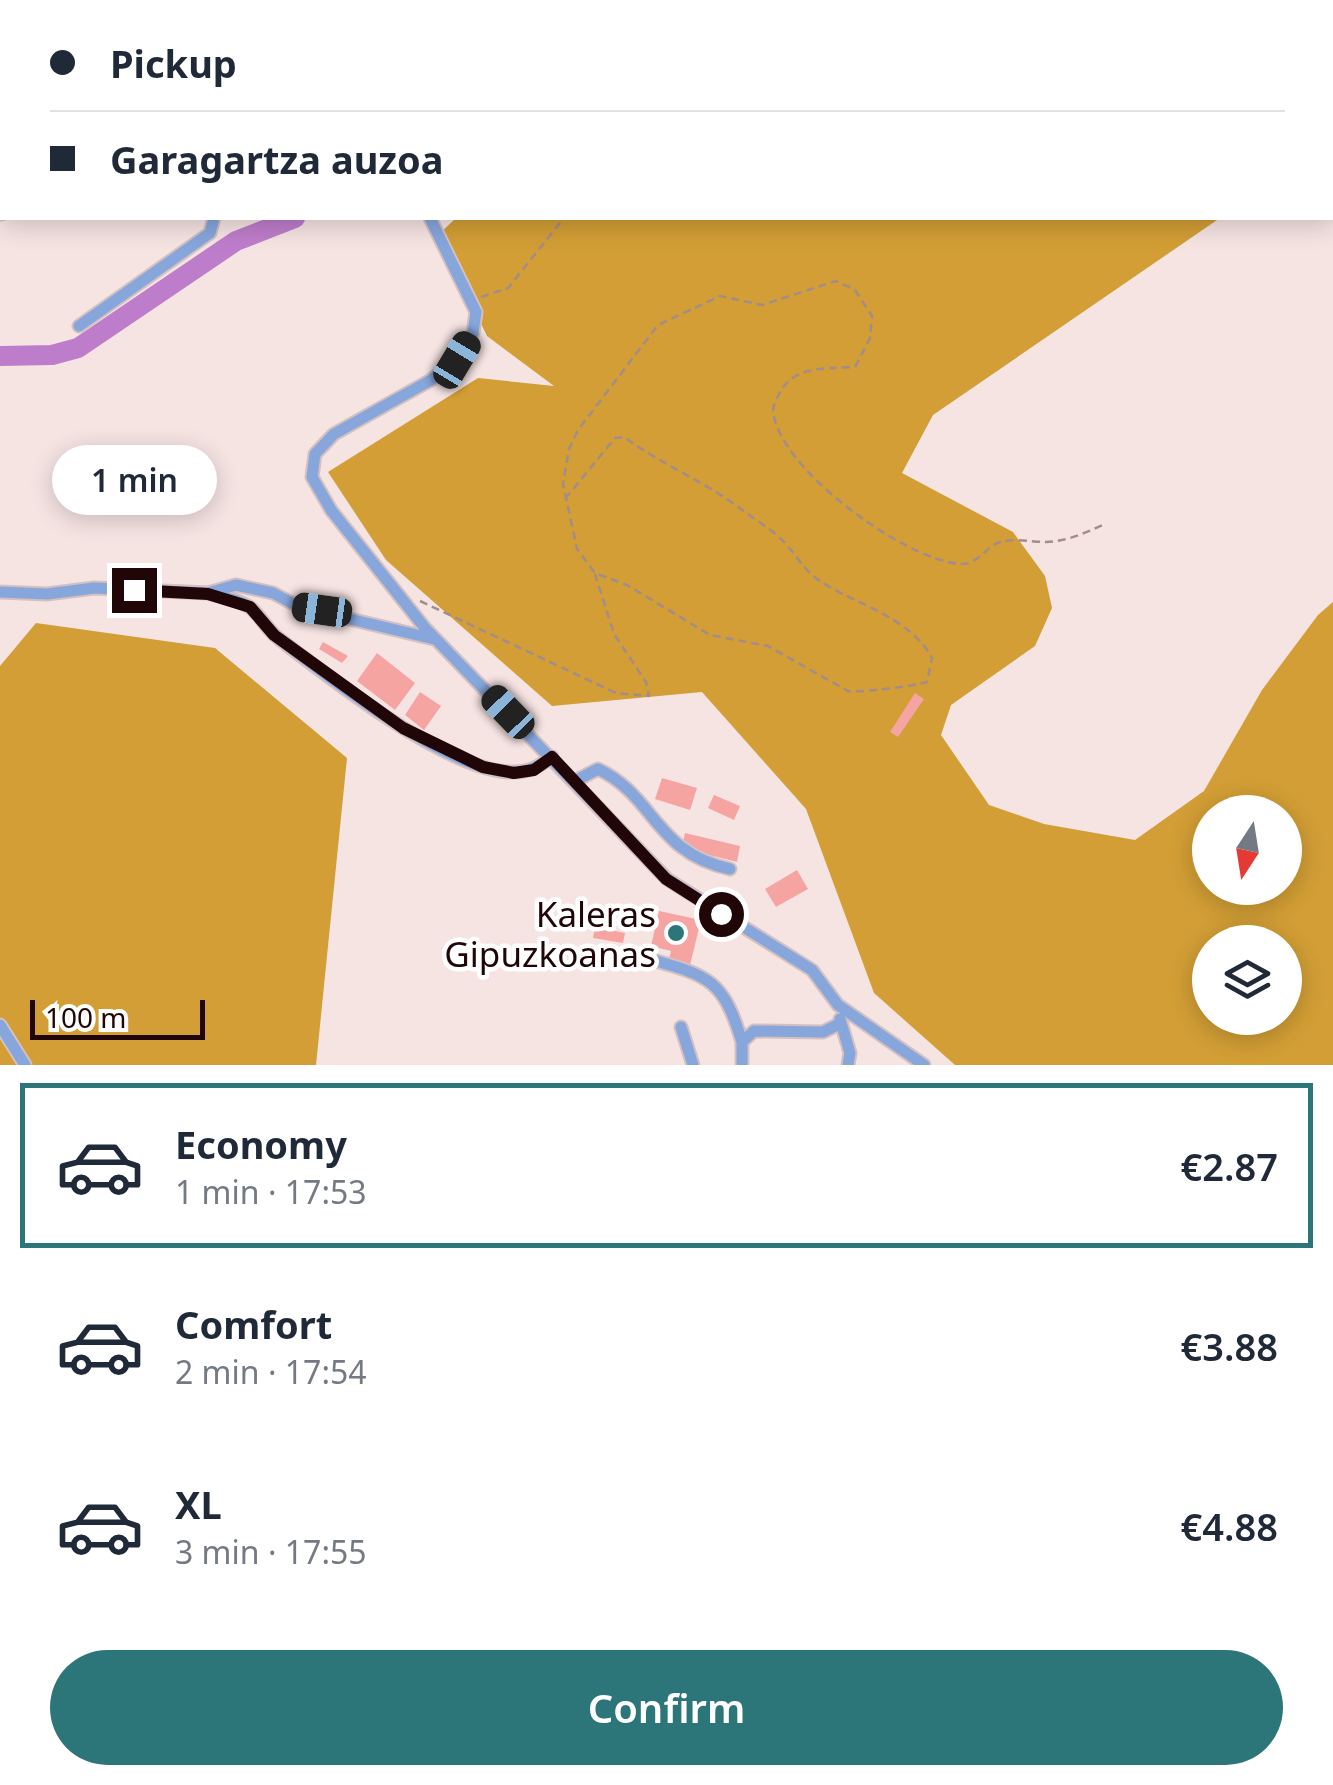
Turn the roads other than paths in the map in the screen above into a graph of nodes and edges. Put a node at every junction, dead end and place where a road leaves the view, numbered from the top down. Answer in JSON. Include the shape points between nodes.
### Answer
{"nodes":[{"id":1,"x":213,"y":220,"type":"edge"},
{"id":2,"x":432,"y":220,"type":"edge"},
{"id":3,"x":79,"y":326,"type":"dead end"},
{"id":4,"x":0,"y":592,"type":"edge"},
{"id":5,"x":208,"y":594,"type":"junction"},
{"id":6,"x":438,"y":640,"type":"junction"},
{"id":7,"x":552,"y":757,"type":"junction"},
{"id":8,"x":575,"y":781,"type":"junction"},
{"id":9,"x":730,"y":868,"type":"dead end"},
{"id":10,"x":649,"y":960,"type":"dead end"},
{"id":11,"x":838,"y":1005,"type":"junction"},
{"id":12,"x":841,"y":1023,"type":"junction"},
{"id":13,"x":0,"y":1026,"type":"edge"},
{"id":14,"x":681,"y":1027,"type":"dead end"},
{"id":15,"x":742,"y":1042,"type":"junction"},
{"id":16,"x":25,"y":1065,"type":"edge"},
{"id":17,"x":693,"y":1065,"type":"edge"},
{"id":18,"x":742,"y":1065,"type":"edge"},
{"id":19,"x":848,"y":1065,"type":"edge"},
{"id":20,"x":924,"y":1065,"type":"edge"}],
"edges":[{"from":1,"to":3,"type":"street","via":[[210,233]]},
{"from":2,"to":6,"type":"street","via":[[476,312],[474,333],[457,360],[334,434],[315,454],[312,477],[331,510]]},
{"from":4,"to":5,"type":"street"},
{"from":5,"to":6,"type":"street","via":[[251,587],[299,607]]},
{"from":5,"to":7,"type":"street","via":[[250,607],[274,635],[403,728],[448,752],[514,773]]},
{"from":6,"to":7,"type":"street"},
{"from":7,"to":8,"type":"street"},
{"from":8,"to":9,"type":"street","via":[[598,770],[614,777],[676,847],[703,863]]},
{"from":8,"to":11,"type":"street","via":[[666,879],[812,970]]},
{"from":10,"to":15,"type":"street","via":[[708,978],[724,994]]},
{"from":11,"to":12,"type":"street"},
{"from":11,"to":20,"type":"street"},
{"from":12,"to":15,"type":"street","via":[[823,1032],[754,1031]]},
{"from":12,"to":19,"type":"street"},
{"from":13,"to":16,"type":"street"},
{"from":14,"to":17,"type":"street"},
{"from":15,"to":18,"type":"street"}]}
